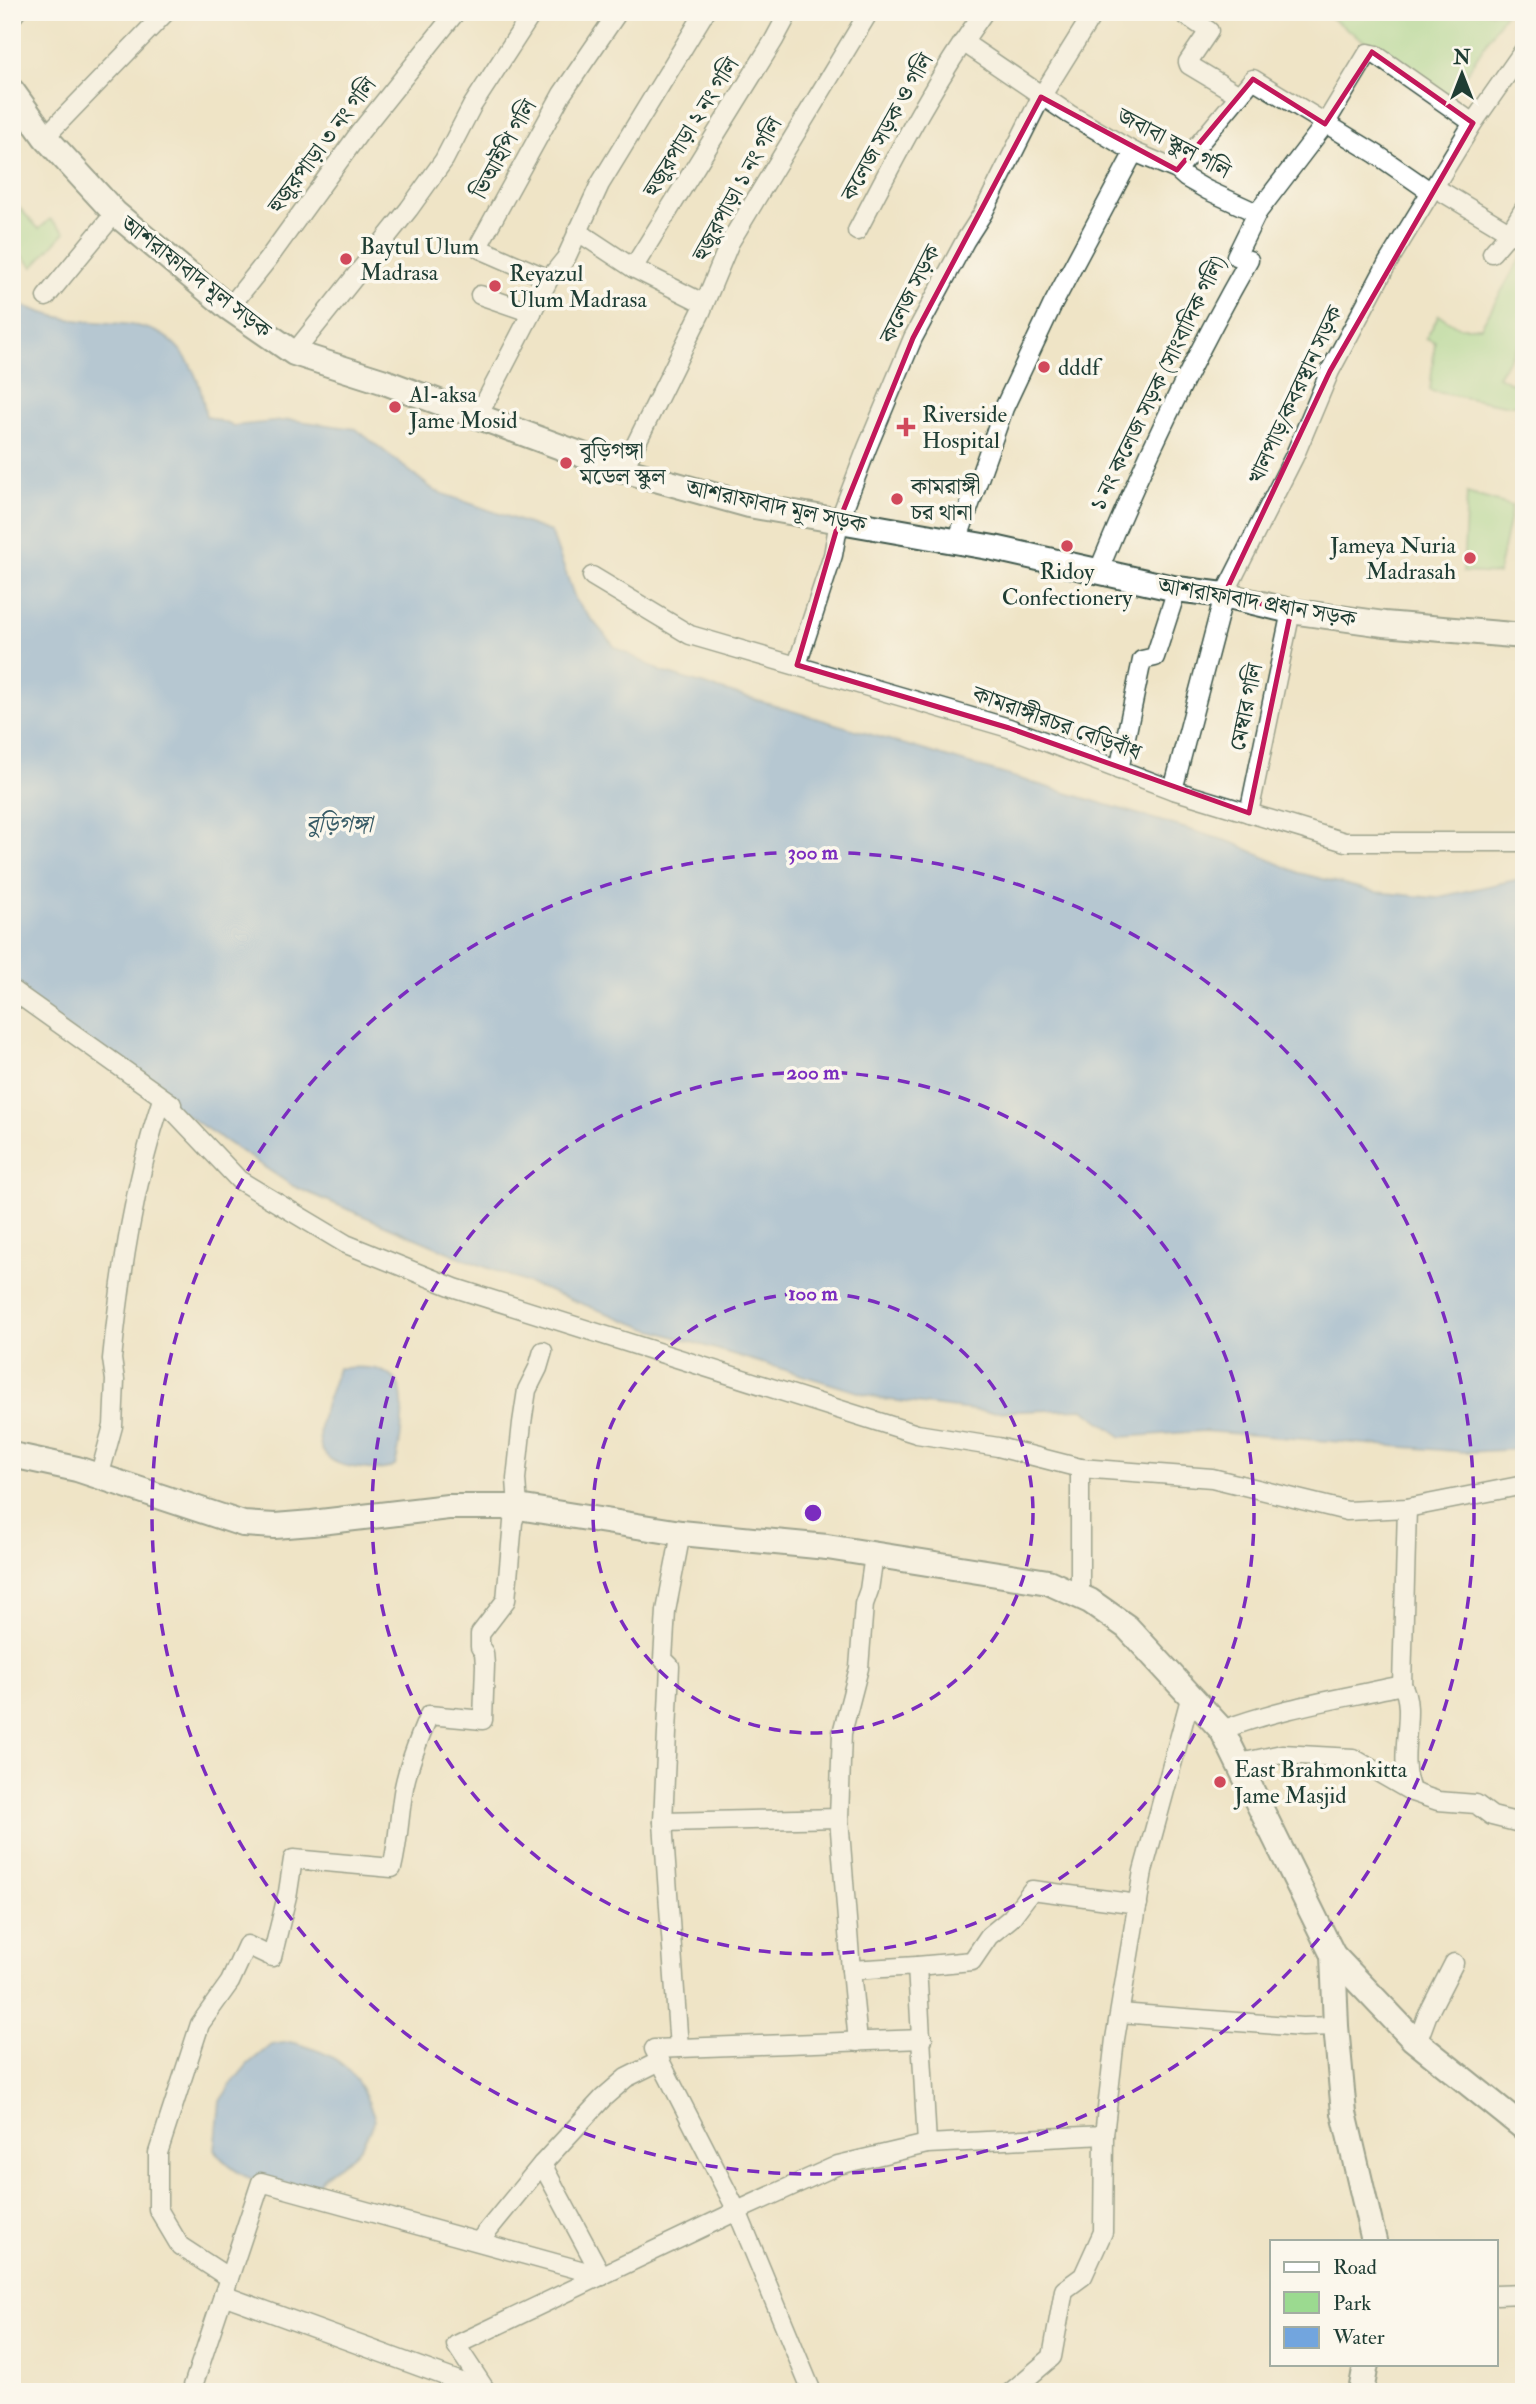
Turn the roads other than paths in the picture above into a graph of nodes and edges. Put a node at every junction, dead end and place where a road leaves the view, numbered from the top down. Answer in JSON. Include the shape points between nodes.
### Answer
{"nodes":[{"id":1,"x":16,"y":12,"type":"edge"},
{"id":2,"x":166,"y":12,"type":"edge"},
{"id":3,"x":456,"y":12,"type":"edge"},
{"id":4,"x":533,"y":12,"type":"edge"},
{"id":5,"x":618,"y":12,"type":"edge"},
{"id":6,"x":705,"y":12,"type":"edge"},
{"id":7,"x":869,"y":12,"type":"edge"},
{"id":8,"x":984,"y":12,"type":"edge"},
{"id":9,"x":1181,"y":12,"type":"edge"},
{"id":10,"x":787,"y":13,"type":"edge"},
{"id":11,"x":1091,"y":13,"type":"edge"},
{"id":12,"x":12,"y":17,"type":"edge"},
{"id":13,"x":963,"y":41,"type":"junction"},
{"id":14,"x":1524,"y":50,"type":"edge"},
{"id":15,"x":12,"y":91,"type":"edge"},
{"id":16,"x":1239,"y":95,"type":"junction"},
{"id":17,"x":1041,"y":97,"type":"junction"},
{"id":18,"x":1473,"y":123,"type":"junction"},
{"id":19,"x":1325,"y":124,"type":"junction"},
{"id":20,"x":45,"y":137,"type":"junction"},
{"id":21,"x":1134,"y":152,"type":"junction"},
{"id":22,"x":1177,"y":170,"type":"junction"},
{"id":23,"x":1432,"y":190,"type":"junction"},
{"id":24,"x":1524,"y":209,"type":"edge"},
{"id":25,"x":115,"y":213,"type":"junction"},
{"id":26,"x":1257,"y":213,"type":"junction"},
{"id":27,"x":577,"y":231,"type":"junction"},
{"id":28,"x":857,"y":231,"type":"dead end"},
{"id":29,"x":1517,"y":236,"type":"edge"},
{"id":30,"x":1492,"y":253,"type":"dead end"},
{"id":31,"x":633,"y":268,"type":"junction"},
{"id":32,"x":549,"y":279,"type":"junction"},
{"id":33,"x":480,"y":295,"type":"dead end"},
{"id":34,"x":46,"y":297,"type":"dead end"},
{"id":35,"x":704,"y":303,"type":"junction"},
{"id":36,"x":229,"y":308,"type":"junction"},
{"id":37,"x":532,"y":313,"type":"junction"},
{"id":38,"x":294,"y":352,"type":"junction"},
{"id":39,"x":478,"y":416,"type":"junction"},
{"id":40,"x":622,"y":470,"type":"junction"},
{"id":41,"x":839,"y":521,"type":"junction"},
{"id":42,"x":957,"y":541,"type":"junction"},
{"id":43,"x":994,"y":548,"type":"joint"},
{"id":44,"x":1098,"y":572,"type":"junction"},
{"id":45,"x":592,"y":576,"type":"dead end"},
{"id":46,"x":1177,"y":589,"type":"junction"},
{"id":47,"x":1224,"y":595,"type":"junction"},
{"id":48,"x":1291,"y":611,"type":"junction"},
{"id":49,"x":1524,"y":636,"type":"edge"},
{"id":50,"x":797,"y":665,"type":"junction"},
{"id":51,"x":1119,"y":771,"type":"junction"},
{"id":52,"x":1174,"y":790,"type":"junction"},
{"id":53,"x":1249,"y":813,"type":"junction"},
{"id":54,"x":1524,"y":842,"type":"edge"},
{"id":55,"x":12,"y":990,"type":"edge"},
{"id":56,"x":191,"y":1118,"type":"dead end"},
{"id":57,"x":543,"y":1351,"type":"dead end"},
{"id":58,"x":12,"y":1455,"type":"edge"},
{"id":59,"x":1080,"y":1468,"type":"junction"},
{"id":60,"x":99,"y":1477,"type":"junction"},
{"id":61,"x":1524,"y":1485,"type":"edge"},
{"id":62,"x":518,"y":1507,"type":"junction"},
{"id":63,"x":1407,"y":1508,"type":"junction"},
{"id":64,"x":681,"y":1533,"type":"junction"},
{"id":65,"x":874,"y":1555,"type":"junction"},
{"id":66,"x":1080,"y":1596,"type":"junction"},
{"id":67,"x":1402,"y":1685,"type":"junction"},
{"id":68,"x":1191,"y":1695,"type":"junction"},
{"id":69,"x":1222,"y":1730,"type":"junction"},
{"id":70,"x":1240,"y":1763,"type":"junction"},
{"id":71,"x":1412,"y":1792,"type":"junction"},
{"id":72,"x":839,"y":1818,"type":"junction"},
{"id":73,"x":663,"y":1822,"type":"junction"},
{"id":74,"x":1524,"y":1824,"type":"edge"},
{"id":75,"x":1138,"y":1904,"type":"junction"},
{"id":76,"x":1333,"y":1955,"type":"junction"},
{"id":77,"x":1454,"y":1963,"type":"dead end"},
{"id":78,"x":916,"y":1966,"type":"junction"},
{"id":79,"x":851,"y":1970,"type":"junction"},
{"id":80,"x":1120,"y":2013,"type":"junction"},
{"id":81,"x":1336,"y":2026,"type":"junction"},
{"id":82,"x":923,"y":2039,"type":"junction"},
{"id":83,"x":858,"y":2042,"type":"junction"},
{"id":84,"x":1417,"y":2043,"type":"junction"},
{"id":85,"x":679,"y":2048,"type":"junction"},
{"id":86,"x":660,"y":2061,"type":"junction"},
{"id":87,"x":1524,"y":2128,"type":"edge"},
{"id":88,"x":1104,"y":2135,"type":"junction"},
{"id":89,"x":927,"y":2144,"type":"junction"},
{"id":90,"x":542,"y":2164,"type":"junction"},
{"id":91,"x":737,"y":2211,"type":"junction"},
{"id":92,"x":1374,"y":2240,"type":"edge"},
{"id":93,"x":479,"y":2241,"type":"junction"},
{"id":94,"x":602,"y":2276,"type":"junction"},
{"id":95,"x":226,"y":2286,"type":"junction"},
{"id":96,"x":1524,"y":2294,"type":"edge"},
{"id":97,"x":1498,"y":2295,"type":"edge"},
{"id":98,"x":1366,"y":2366,"type":"edge"},
{"id":99,"x":487,"y":2391,"type":"edge"},
{"id":100,"x":191,"y":2392,"type":"edge"},
{"id":101,"x":812,"y":2392,"type":"edge"},
{"id":102,"x":1011,"y":2392,"type":"edge"},
{"id":103,"x":1361,"y":2392,"type":"edge"}],
"edges":[{"from":1,"to":12,"type":"street"},
{"from":2,"to":20,"type":"street"},
{"from":3,"to":36,"type":"street","name":"হুজুরপাড়া ৩ নং গলি","via":[[359,132]]},
{"from":4,"to":38,"type":"street","via":[[472,106],[444,160]]},
{"from":5,"to":32,"type":"street","name":"ভিআইপি গলি","via":[[562,94],[479,245],[480,250]]},
{"from":6,"to":27,"type":"street","via":[[600,184]]},
{"from":7,"to":35,"type":"street","name":"হুজুরপাড়া ১ নং গলি","via":[[730,242]]},
{"from":8,"to":13,"type":"street","name":"কলেজ সড়ক ও গলি"},
{"from":9,"to":16,"type":"street","via":[[1209,31],[1189,65]]},
{"from":10,"to":31,"type":"street","name":"হুজুরপাড়া ২ নং গলি"},
{"from":11,"to":17,"type":"street","name":"কলেজ সড়ক"},
{"from":13,"to":17,"type":"street","name":"জবাবা স্কুল গলি"},
{"from":13,"to":28,"type":"street","name":"কলেজ সড়ক ও গলি"},
{"from":14,"to":18,"type":"street","name":"খালপাড়/কবরস্থান সড়ক"},
{"from":15,"to":20,"type":"street","name":"আশরাফাবাদ মূল সড়ক"},
{"from":16,"to":19,"type":"street","via":[[1254,79]]},
{"from":16,"to":22,"type":"street"},
{"from":17,"to":21,"type":"street","name":"জবাবা স্কুল গলি"},
{"from":17,"to":41,"type":"street","name":"কলেজ সড়ক","via":[[913,338]]},
{"from":18,"to":19,"type":"street","name":"১ নং কলেজ সড়ক (সাংবাদিক গলি)","via":[[1372,52]]},
{"from":18,"to":23,"type":"street","name":"খালপাড়/কবরস্থান সড়ক"},
{"from":19,"to":23,"type":"street"},
{"from":19,"to":26,"type":"street","name":"১ নং কলেজ সড়ক (সাংবাদিক গলি)"},
{"from":20,"to":25,"type":"street","name":"আশরাফাবাদ মূল সড়ক"},
{"from":21,"to":22,"type":"street","name":"জবাবা স্কুল গলি"},
{"from":21,"to":42,"type":"street","via":[[1004,408]]},
{"from":22,"to":26,"type":"street","name":"জবাবা স্কুল গলি"},
{"from":23,"to":29,"type":"street"},
{"from":23,"to":47,"type":"street","name":"খালপাড়/কবরস্থান সড়ক","via":[[1330,371],[1294,457]]},
{"from":24,"to":29,"type":"street"},
{"from":25,"to":34,"type":"street"},
{"from":25,"to":36,"type":"street","name":"আশরাফাবাদ মূল সড়ক"},
{"from":26,"to":44,"type":"street","name":"১ নং কলেজ সড়ক (সাংবাদিক গলি)","via":[[1236,256],[1249,260],[1129,499]]},
{"from":27,"to":31,"type":"street"},
{"from":27,"to":32,"type":"street","via":[[566,258]]},
{"from":29,"to":30,"type":"street"},
{"from":31,"to":35,"type":"street"},
{"from":32,"to":37,"type":"street"},
{"from":33,"to":37,"type":"street"},
{"from":35,"to":40,"type":"street","name":"হুজুরপাড়া ১ নং গলি"},
{"from":36,"to":38,"type":"street","name":"আশরাফাবাদ মূল সড়ক"},
{"from":37,"to":39,"type":"street"},
{"from":38,"to":39,"type":"street","name":"আশরাফাবাদ মূল সড়ক"},
{"from":39,"to":40,"type":"street","name":"আশরাফাবাদ মূল সড়ক"},
{"from":40,"to":41,"type":"street","name":"আশরাফাবাদ মূল সড়ক","via":[[749,505]]},
{"from":41,"to":42,"type":"street","name":"আশরাফাবাদ মূল সড়ক"},
{"from":41,"to":50,"type":"street","name":"কলেজ সড়ক","via":[[833,555]]},
{"from":42,"to":43,"type":"street","name":"আশরাফাবাদ মূল সড়ক"},
{"from":43,"to":44,"type":"street","name":"আশরাফাবাদ প্রধান সড়ক"},
{"from":44,"to":46,"type":"street","name":"আশরাফাবাদ প্রধান সড়ক"},
{"from":45,"to":50,"type":"street","name":"কামরাঙ্গীরচর বেড়িবাঁধ","via":[[690,635]]},
{"from":46,"to":47,"type":"street","name":"আশরাফাবাদ প্রধান সড়ক"},
{"from":46,"to":51,"type":"street","via":[[1155,657],[1142,660]]},
{"from":47,"to":48,"type":"street","name":"আশরাফাবাদ প্রধান সড়ক"},
{"from":47,"to":52,"type":"street","name":"খালপাড়/কবরস্থান সড়ক"},
{"from":48,"to":49,"type":"street","name":"আশরাফাবাদ প্রধান সড়ক"},
{"from":48,"to":53,"type":"street","name":"মেম্বার গলি"},
{"from":50,"to":51,"type":"street","name":"কামরাঙ্গীরচর বেড়িবাঁধ","via":[[1009,728]]},
{"from":51,"to":52,"type":"street","name":"কামরাঙ্গীরচর বেড়িবাঁধ"},
{"from":52,"to":53,"type":"street","name":"কামরাঙ্গীরচর বেড়িবাঁধ"},
{"from":53,"to":54,"type":"street","name":"কামরাঙ্গীরচর বেড়িবাঁধ","via":[[1345,842]]},
{"from":55,"to":56,"type":"street"},
{"from":57,"to":62,"type":"street","via":[[527,1390],[516,1479]]},
{"from":58,"to":60,"type":"street"},
{"from":59,"to":60,"type":"street","via":[[998,1447],[917,1434],[455,1288],[346,1244],[239,1180],[162,1099],[134,1201],[112,1359],[113,1426]]},
{"from":59,"to":63,"type":"street","via":[[1212,1478],[1348,1511]]},
{"from":59,"to":66,"type":"street"},
{"from":60,"to":62,"type":"street","via":[[243,1524],[312,1523],[448,1507]]},
{"from":61,"to":63,"type":"street"},
{"from":62,"to":64,"type":"street"},
{"from":62,"to":95,"type":"street","via":[[506,1600],[480,1634],[485,1665],[483,1720],[429,1715],[404,1788],[392,1868],[293,1859],[272,1957],[247,1945],[230,1982],[200,2024],[158,2153],[158,2209],[180,2246]]},
{"from":63,"to":67,"type":"street"},
{"from":64,"to":65,"type":"street","via":[[827,1546]]},
{"from":64,"to":73,"type":"street","via":[[666,1611],[663,1659],[670,1666]]},
{"from":65,"to":66,"type":"street","via":[[1048,1582]]},
{"from":65,"to":72,"type":"street","via":[[859,1668],[842,1733]]},
{"from":66,"to":68,"type":"street","via":[[1127,1627]]},
{"from":67,"to":69,"type":"street","via":[[1288,1708]]},
{"from":67,"to":71,"type":"street","via":[[1408,1716],[1405,1772]]},
{"from":68,"to":69,"type":"street"},
{"from":68,"to":75,"type":"street"},
{"from":69,"to":70,"type":"street"},
{"from":70,"to":71,"type":"street","via":[[1282,1754],[1353,1758]]},
{"from":70,"to":76,"type":"street"},
{"from":71,"to":74,"type":"street","via":[[1438,1801],[1476,1804],[1492,1816]]},
{"from":72,"to":73,"type":"street"},
{"from":72,"to":79,"type":"street"},
{"from":73,"to":85,"type":"street"},
{"from":75,"to":78,"type":"street","via":[[1032,1890],[972,1961]]},
{"from":75,"to":80,"type":"street"},
{"from":76,"to":81,"type":"street"},
{"from":76,"to":84,"type":"street"},
{"from":77,"to":84,"type":"street"},
{"from":78,"to":79,"type":"street"},
{"from":78,"to":82,"type":"street"},
{"from":79,"to":83,"type":"street"},
{"from":80,"to":81,"type":"street","via":[[1302,2028]]},
{"from":80,"to":88,"type":"street"},
{"from":81,"to":92,"type":"street","via":[[1344,2113]]},
{"from":82,"to":83,"type":"street"},
{"from":82,"to":89,"type":"street"},
{"from":83,"to":85,"type":"street"},
{"from":84,"to":87,"type":"street"},
{"from":85,"to":86,"type":"street","via":[[653,2049]]},
{"from":86,"to":90,"type":"street","via":[[626,2078]]},
{"from":86,"to":91,"type":"street"},
{"from":88,"to":89,"type":"street"},
{"from":88,"to":102,"type":"street","via":[[1103,2232],[1083,2276],[1065,2290],[1052,2357]]},
{"from":89,"to":91,"type":"street","via":[[838,2165]]},
{"from":90,"to":93,"type":"street"},
{"from":90,"to":94,"type":"street"},
{"from":91,"to":94,"type":"street"},
{"from":91,"to":101,"type":"street"},
{"from":93,"to":94,"type":"street"},
{"from":93,"to":95,"type":"street","via":[[261,2182]]},
{"from":94,"to":99,"type":"street","via":[[456,2345]]},
{"from":95,"to":99,"type":"street"},
{"from":95,"to":100,"type":"street"},
{"from":96,"to":97,"type":"street"},
{"from":98,"to":103,"type":"street"}]}
